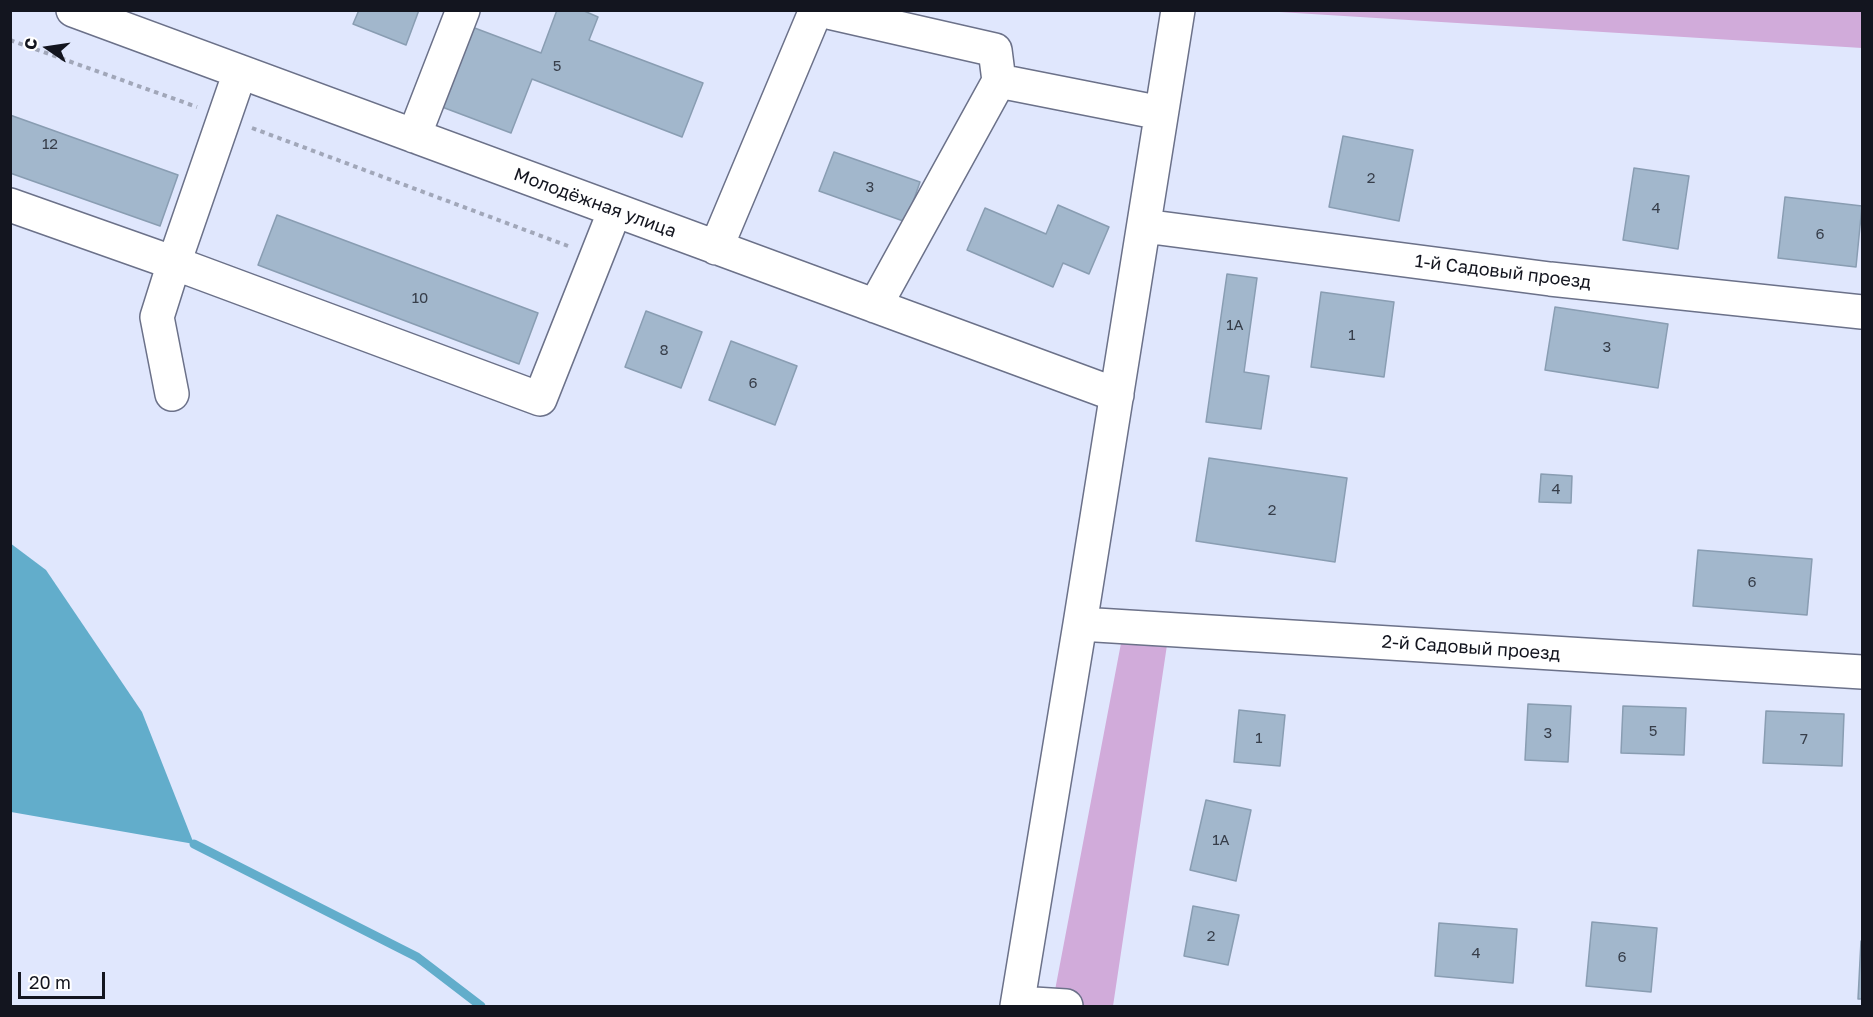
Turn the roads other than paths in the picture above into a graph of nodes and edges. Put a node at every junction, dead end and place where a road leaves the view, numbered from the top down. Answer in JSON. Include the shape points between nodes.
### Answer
{"nodes":[{"id":1,"x":73,"y":10,"type":"edge"},
{"id":2,"x":463,"y":10,"type":"edge"},
{"id":3,"x":818,"y":10,"type":"edge"},
{"id":4,"x":1178,"y":10,"type":"edge"},
{"id":5,"x":125,"y":20,"type":"edge"},
{"id":6,"x":240,"y":72,"type":"junction"},
{"id":7,"x":999,"y":81,"type":"junction"},
{"id":8,"x":1161,"y":113,"type":"junction"},
{"id":9,"x":414,"y":136,"type":"junction"},
{"id":10,"x":10,"y":205,"type":"edge"},
{"id":11,"x":615,"y":210,"type":"junction"},
{"id":12,"x":1144,"y":226,"type":"junction"},
{"id":13,"x":716,"y":248,"type":"junction"},
{"id":14,"x":174,"y":263,"type":"junction"},
{"id":15,"x":875,"y":306,"type":"junction"},
{"id":16,"x":1863,"y":312,"type":"edge"},
{"id":17,"x":172,"y":394,"type":"dead end"},
{"id":18,"x":1117,"y":395,"type":"junction"},
{"id":19,"x":1080,"y":624,"type":"junction"},
{"id":20,"x":1863,"y":672,"type":"edge"},
{"id":21,"x":1017,"y":1004,"type":"edge"},
{"id":22,"x":1066,"y":1006,"type":"edge"}],
"edges":[{"from":1,"to":5,"type":"street","name":"Молодёжная улица"},
{"from":2,"to":9,"type":"street"},
{"from":3,"to":7,"type":"street","via":[[995,50]]},
{"from":3,"to":13,"type":"street"},
{"from":4,"to":8,"type":"street"},
{"from":5,"to":6,"type":"street","name":"Молодёжная улица"},
{"from":6,"to":9,"type":"street","name":"Молодёжная улица"},
{"from":6,"to":14,"type":"street"},
{"from":7,"to":8,"type":"street"},
{"from":7,"to":15,"type":"street"},
{"from":8,"to":12,"type":"street"},
{"from":9,"to":11,"type":"street","name":"Молодёжная улица"},
{"from":10,"to":14,"type":"street"},
{"from":11,"to":13,"type":"street","name":"Молодёжная улица"},
{"from":11,"to":14,"type":"street","via":[[540,399]]},
{"from":12,"to":16,"type":"street","name":"1-й Садовый проезд","via":[[1550,279]]},
{"from":12,"to":18,"type":"street"},
{"from":13,"to":15,"type":"street","name":"Молодёжная улица"},
{"from":14,"to":17,"type":"street","via":[[157,316]]},
{"from":15,"to":18,"type":"street","name":"Молодёжная улица"},
{"from":18,"to":19,"type":"street"},
{"from":19,"to":20,"type":"street","name":"2-й Садовый проезд"},
{"from":19,"to":21,"type":"street"},
{"from":21,"to":22,"type":"street"}]}
